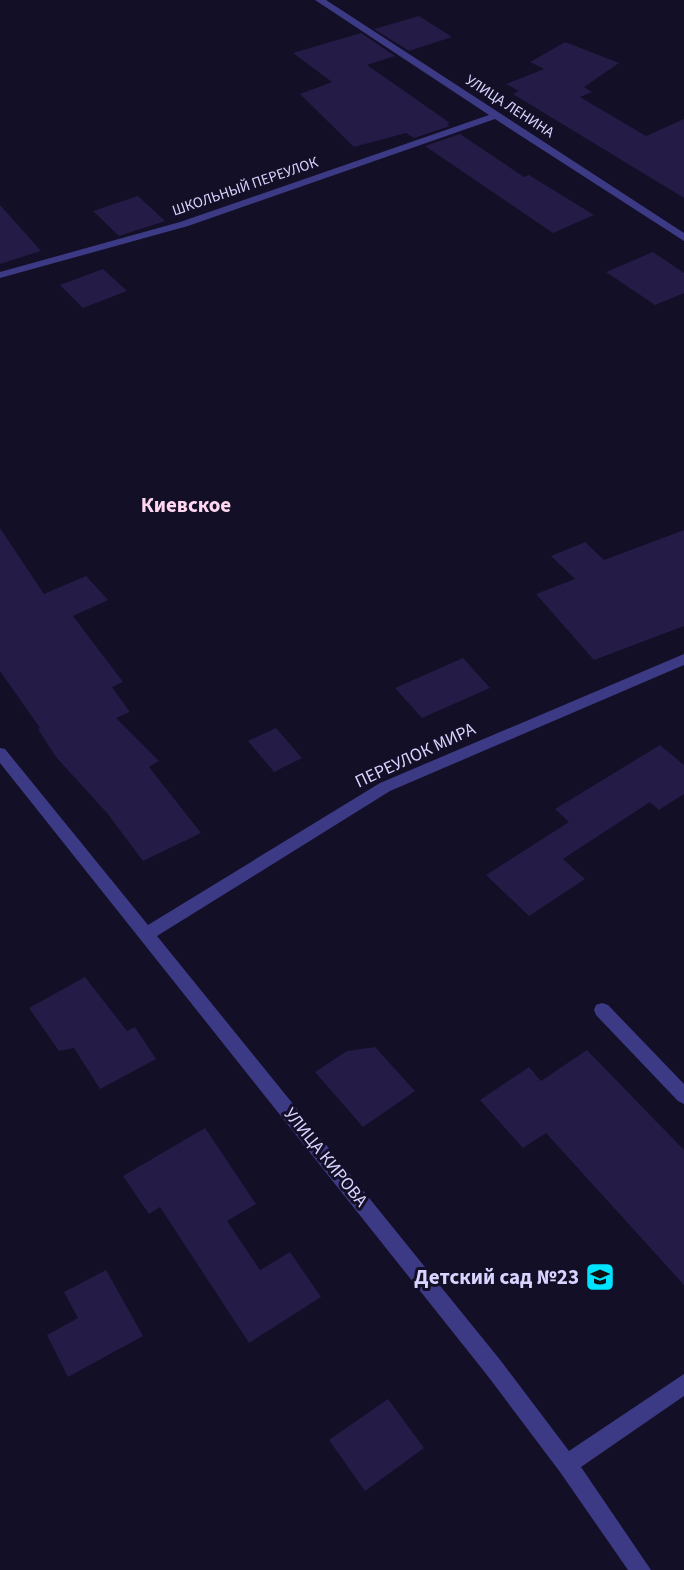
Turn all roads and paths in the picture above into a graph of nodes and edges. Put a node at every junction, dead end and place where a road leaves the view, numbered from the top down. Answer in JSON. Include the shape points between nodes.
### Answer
{"nodes":[{"id":1,"x":320,"y":0,"type":"edge"},
{"id":2,"x":497,"y":115,"type":"junction"},
{"id":3,"x":684,"y":238,"type":"edge"},
{"id":4,"x":0,"y":275,"type":"edge"},
{"id":5,"x":684,"y":659,"type":"edge"},
{"id":6,"x":0,"y":753,"type":"edge"},
{"id":7,"x":147,"y":934,"type":"junction"},
{"id":8,"x":602,"y":1010,"type":"dead end"},
{"id":9,"x":684,"y":1096,"type":"edge"},
{"id":10,"x":684,"y":1384,"type":"edge"},
{"id":11,"x":567,"y":1465,"type":"junction"},
{"id":12,"x":641,"y":1570,"type":"edge"}],
"edges":[{"from":1,"to":2,"type":"street","name":"УЛИЦА ЛЕНИНА"},
{"from":2,"to":3,"type":"street","name":"УЛИЦА ЛЕНИНА"},
{"from":2,"to":4,"type":"street","name":"ШКОЛЬНЫЙ ПЕРЕУЛОК","via":[[184,224]]},
{"from":5,"to":7,"type":"street","name":"ПЕРЕУЛОК МИРА","via":[[385,787]]},
{"from":6,"to":7,"type":"street","name":"УЛИЦА КИРОВА"},
{"from":7,"to":11,"type":"street","name":"УЛИЦА КИРОВА"},
{"from":8,"to":9,"type":"street"},
{"from":10,"to":11,"type":"street"},
{"from":11,"to":12,"type":"street","name":"УЛИЦА КИРОВА"}]}
